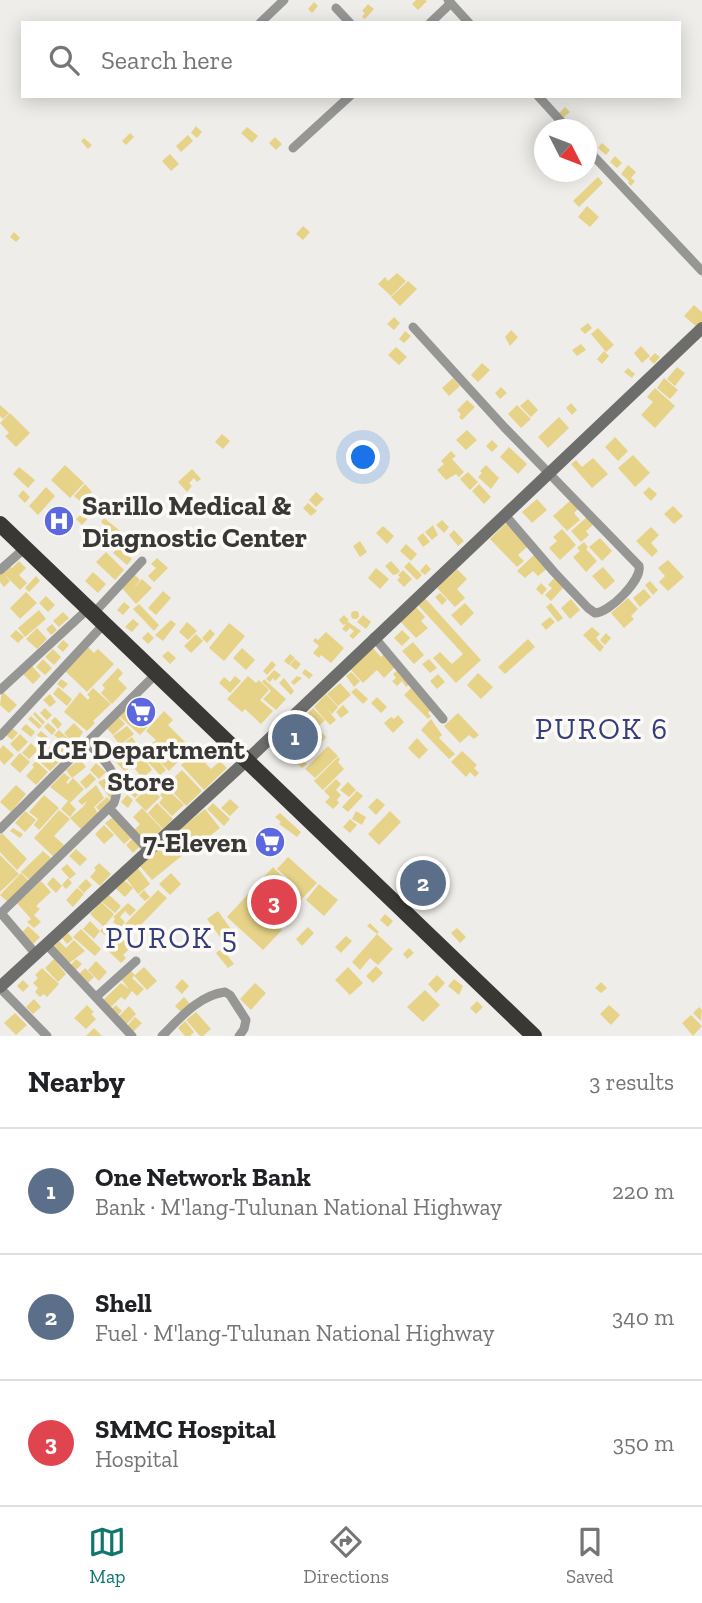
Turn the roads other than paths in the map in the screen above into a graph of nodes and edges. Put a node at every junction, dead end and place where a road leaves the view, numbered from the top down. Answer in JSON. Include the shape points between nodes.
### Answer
{"nodes":[{"id":1,"x":284,"y":0,"type":"edge"},
{"id":2,"x":450,"y":1,"type":"edge"},
{"id":3,"x":336,"y":8,"type":"dead end"},
{"id":4,"x":262,"y":21,"type":"edge"},
{"id":5,"x":348,"y":21,"type":"edge"},
{"id":6,"x":432,"y":21,"type":"edge"},
{"id":7,"x":467,"y":21,"type":"edge"},
{"id":8,"x":348,"y":98,"type":"edge"},
{"id":9,"x":540,"y":98,"type":"edge"},
{"id":10,"x":559,"y":119,"type":"edge"},
{"id":11,"x":293,"y":148,"type":"dead end"},
{"id":12,"x":597,"y":160,"type":"edge"},
{"id":13,"x":702,"y":271,"type":"edge"},
{"id":14,"x":413,"y":327,"type":"dead end"},
{"id":15,"x":702,"y":328,"type":"edge"},
{"id":16,"x":550,"y":473,"type":"junction"},
{"id":17,"x":505,"y":515,"type":"junction"},
{"id":18,"x":0,"y":524,"type":"edge"},
{"id":19,"x":25,"y":548,"type":"junction"},
{"id":20,"x":142,"y":561,"type":"dead end"},
{"id":21,"x":0,"y":570,"type":"edge"},
{"id":22,"x":95,"y":615,"type":"junction"},
{"id":23,"x":374,"y":637,"type":"junction"},
{"id":24,"x":156,"y":674,"type":"junction"},
{"id":25,"x":0,"y":690,"type":"edge"},
{"id":26,"x":443,"y":719,"type":"dead end"},
{"id":27,"x":0,"y":736,"type":"edge"},
{"id":28,"x":87,"y":742,"type":"junction"},
{"id":29,"x":247,"y":760,"type":"junction"},
{"id":30,"x":110,"y":809,"type":"junction"},
{"id":31,"x":0,"y":830,"type":"edge"},
{"id":32,"x":148,"y":850,"type":"junction"},
{"id":33,"x":0,"y":912,"type":"edge"},
{"id":34,"x":41,"y":949,"type":"junction"},
{"id":35,"x":136,"y":961,"type":"dead end"},
{"id":36,"x":0,"y":988,"type":"edge"},
{"id":37,"x":96,"y":997,"type":"junction"},
{"id":38,"x":47,"y":1036,"type":"edge"},
{"id":39,"x":132,"y":1036,"type":"edge"},
{"id":40,"x":162,"y":1036,"type":"edge"},
{"id":41,"x":239,"y":1036,"type":"edge"},
{"id":42,"x":534,"y":1036,"type":"edge"}],
"edges":[{"from":1,"to":4,"type":"street"},
{"from":2,"to":6,"type":"street"},
{"from":2,"to":7,"type":"street"},
{"from":3,"to":5,"type":"street"},
{"from":8,"to":11,"type":"street"},
{"from":9,"to":10,"type":"street"},
{"from":12,"to":13,"type":"street"},
{"from":14,"to":16,"type":"street"},
{"from":15,"to":16,"type":"main road"},
{"from":16,"to":17,"type":"main road"},
{"from":16,"to":17,"type":"street","via":[[640,569],[637,579],[606,611],[588,608]]},
{"from":17,"to":23,"type":"main road"},
{"from":18,"to":19,"type":"highway"},
{"from":19,"to":21,"type":"street"},
{"from":19,"to":22,"type":"highway"},
{"from":20,"to":22,"type":"street"},
{"from":22,"to":24,"type":"highway"},
{"from":22,"to":25,"type":"street"},
{"from":22,"to":27,"type":"street"},
{"from":23,"to":26,"type":"street"},
{"from":23,"to":29,"type":"main road"},
{"from":24,"to":28,"type":"street"},
{"from":24,"to":29,"type":"highway"},
{"from":28,"to":30,"type":"street","via":[[115,776],[118,789]]},
{"from":28,"to":31,"type":"street"},
{"from":29,"to":32,"type":"main road"},
{"from":29,"to":42,"type":"highway"},
{"from":30,"to":32,"type":"street"},
{"from":30,"to":33,"type":"street"},
{"from":32,"to":34,"type":"main road"},
{"from":33,"to":34,"type":"street"},
{"from":34,"to":36,"type":"main road"},
{"from":34,"to":37,"type":"street"},
{"from":35,"to":37,"type":"street"},
{"from":36,"to":38,"type":"street"},
{"from":37,"to":39,"type":"street"},
{"from":40,"to":41,"type":"street","via":[[196,1004],[225,992],[246,1020]]}]}
